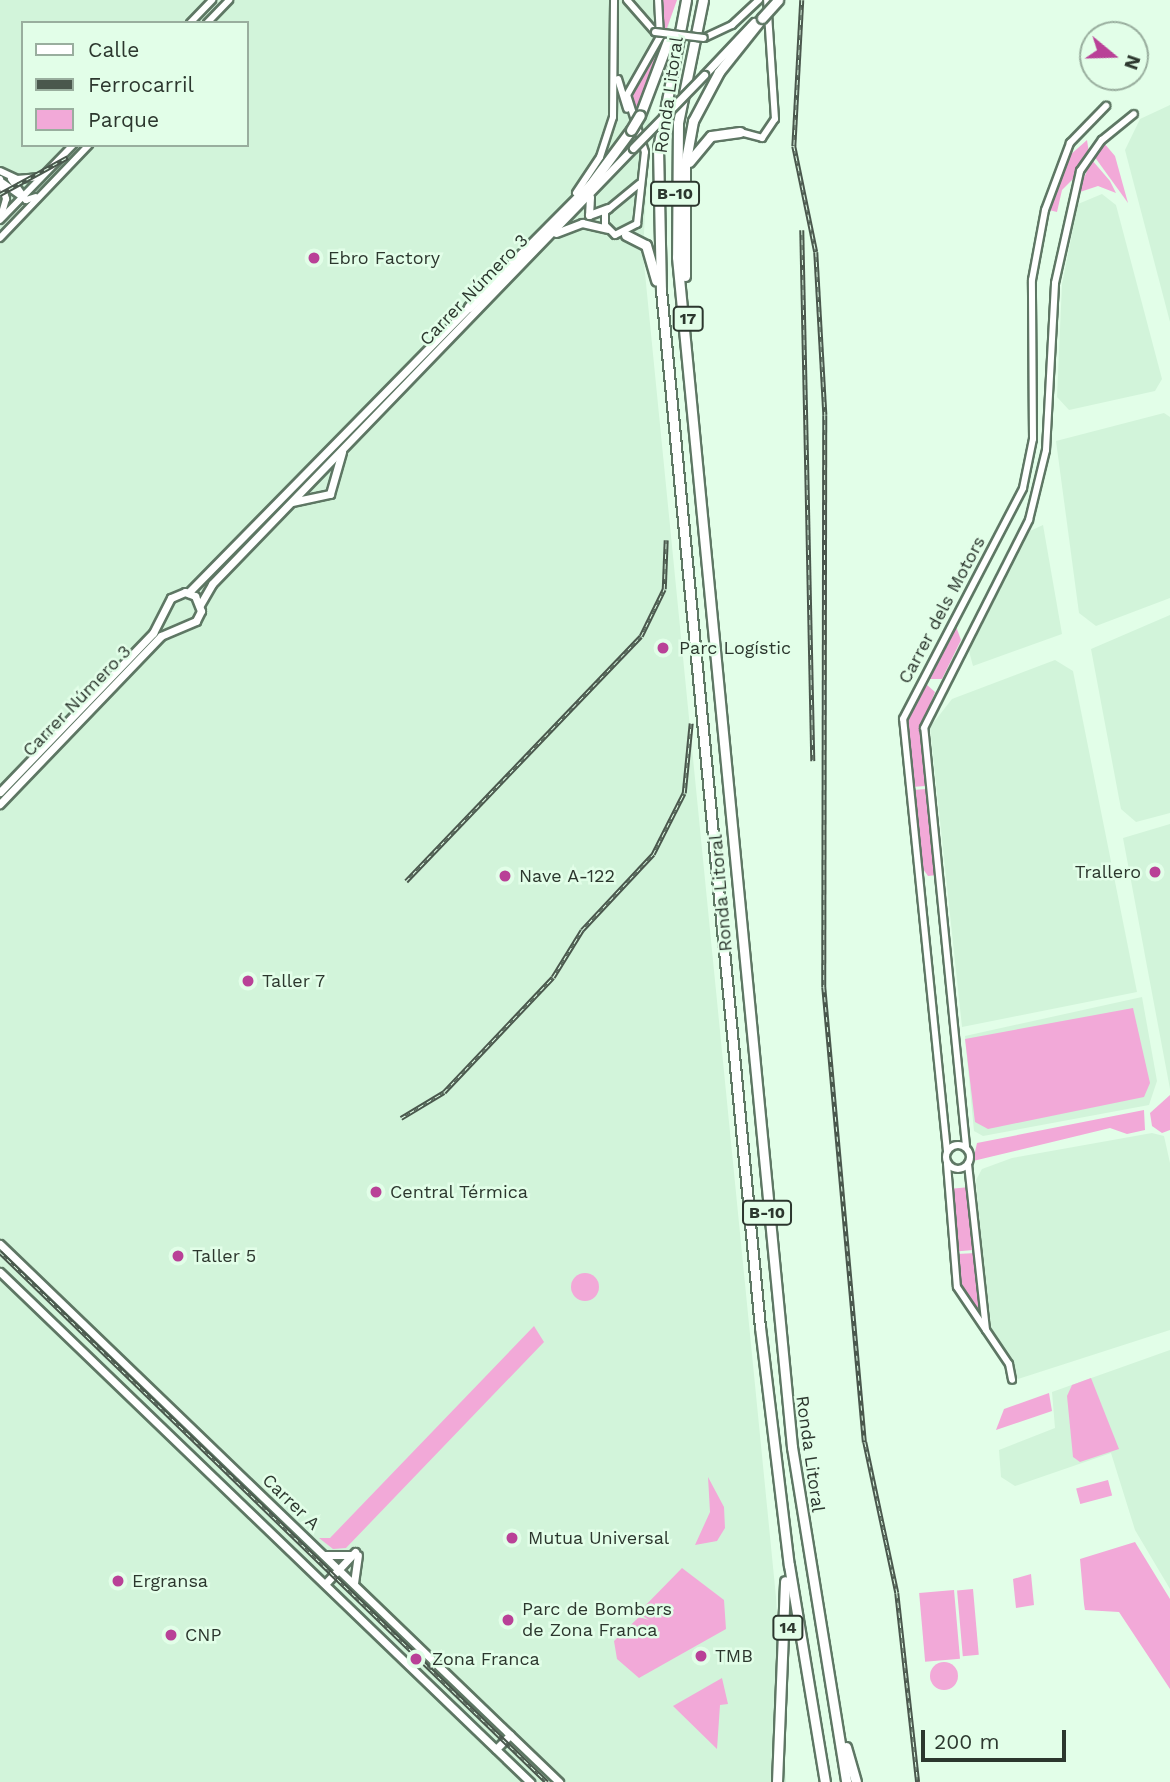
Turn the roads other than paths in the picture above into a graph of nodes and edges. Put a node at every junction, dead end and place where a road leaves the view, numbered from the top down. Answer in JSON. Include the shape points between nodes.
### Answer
{"nodes":[{"id":1,"x":212,"y":0,"type":"edge"},
{"id":2,"x":229,"y":0,"type":"edge"},
{"id":3,"x":614,"y":0,"type":"edge"},
{"id":4,"x":627,"y":0,"type":"edge"},
{"id":5,"x":659,"y":0,"type":"edge"},
{"id":6,"x":684,"y":0,"type":"edge"},
{"id":7,"x":703,"y":0,"type":"edge"},
{"id":8,"x":759,"y":0,"type":"edge"},
{"id":9,"x":767,"y":0,"type":"edge"},
{"id":10,"x":777,"y":0,"type":"edge"},
{"id":11,"x":762,"y":16,"type":"junction"},
{"id":12,"x":192,"y":21,"type":"edge"},
{"id":13,"x":209,"y":21,"type":"edge"},
{"id":14,"x":616,"y":54,"type":"junction"},
{"id":15,"x":1106,"y":106,"type":"dead end"},
{"id":16,"x":1134,"y":114,"type":"dead end"},
{"id":17,"x":637,"y":117,"type":"junction"},
{"id":18,"x":740,"y":132,"type":"joint"},
{"id":19,"x":70,"y":147,"type":"edge"},
{"id":20,"x":87,"y":147,"type":"edge"},
{"id":21,"x":0,"y":171,"type":"edge"},
{"id":22,"x":45,"y":174,"type":"junction"},
{"id":23,"x":9,"y":177,"type":"junction"},
{"id":24,"x":1,"y":181,"type":"edge"},
{"id":25,"x":639,"y":184,"type":"junction"},
{"id":26,"x":598,"y":185,"type":"junction"},
{"id":27,"x":684,"y":187,"type":"junction"},
{"id":28,"x":43,"y":193,"type":"junction"},
{"id":29,"x":24,"y":198,"type":"junction"},
{"id":30,"x":621,"y":202,"type":"junction"},
{"id":31,"x":608,"y":208,"type":"junction"},
{"id":32,"x":23,"y":213,"type":"junction"},
{"id":33,"x":637,"y":213,"type":"junction"},
{"id":34,"x":0,"y":220,"type":"edge"},
{"id":35,"x":607,"y":229,"type":"junction"},
{"id":36,"x":626,"y":235,"type":"junction"},
{"id":37,"x":0,"y":237,"type":"edge"},
{"id":38,"x":544,"y":241,"type":"junction"},
{"id":39,"x":683,"y":248,"type":"joint"},
{"id":40,"x":469,"y":307,"type":"junction"},
{"id":41,"x":665,"y":334,"type":"junction"},
{"id":42,"x":690,"y":390,"type":"junction"},
{"id":43,"x":348,"y":442,"type":"junction"},
{"id":44,"x":288,"y":504,"type":"junction"},
{"id":45,"x":188,"y":593,"type":"junction"},
{"id":46,"x":200,"y":606,"type":"junction"},
{"id":47,"x":166,"y":609,"type":"junction"},
{"id":48,"x":180,"y":626,"type":"junction"},
{"id":49,"x":0,"y":792,"type":"edge"},
{"id":50,"x":0,"y":804,"type":"edge"},
{"id":51,"x":966,"y":1146,"type":"junction"},
{"id":52,"x":947,"y":1151,"type":"junction"},
{"id":53,"x":947,"y":1164,"type":"junction"},
{"id":54,"x":968,"y":1164,"type":"junction"},
{"id":55,"x":0,"y":1244,"type":"edge"},
{"id":56,"x":0,"y":1272,"type":"edge"},
{"id":57,"x":986,"y":1330,"type":"junction"},
{"id":58,"x":1012,"y":1380,"type":"dead end"},
{"id":59,"x":779,"y":1492,"type":"junction"},
{"id":60,"x":355,"y":1554,"type":"junction"},
{"id":61,"x":323,"y":1555,"type":"junction"},
{"id":62,"x":338,"y":1569,"type":"junction"},
{"id":63,"x":325,"y":1584,"type":"junction"},
{"id":64,"x":356,"y":1587,"type":"junction"},
{"id":65,"x":828,"y":1667,"type":"junction"},
{"id":66,"x":510,"y":1735,"type":"junction"},
{"id":67,"x":496,"y":1749,"type":"junction"},
{"id":68,"x":530,"y":1782,"type":"edge"},
{"id":69,"x":559,"y":1782,"type":"edge"},
{"id":70,"x":777,"y":1782,"type":"edge"},
{"id":71,"x":825,"y":1782,"type":"edge"},
{"id":72,"x":846,"y":1782,"type":"edge"},
{"id":73,"x":856,"y":1782,"type":"edge"}],
"edges":[{"from":1,"to":12,"type":"street"},
{"from":2,"to":13,"type":"street"},
{"from":3,"to":14,"type":"street"},
{"from":4,"to":8,"type":"street","bridge":true,"via":[[655,32],[704,37],[732,25]]},
{"from":5,"to":17,"type":"street","via":[[660,37],[628,91]]},
{"from":6,"to":17,"type":"highway"},
{"from":6,"to":41,"type":"highway","name":"Ronda Litoral","number":"B-10","via":[[658,148]]},
{"from":7,"to":42,"type":"highway","name":"Ronda Litoral","number":"B-10","via":[[687,67],[675,167]]},
{"from":9,"to":18,"type":"street","via":[[775,120],[762,138]]},
{"from":10,"to":11,"type":"highway","bridge":true},
{"from":11,"to":26,"type":"main road","name":"Carrer Número 3","bridge":true},
{"from":11,"to":27,"type":"highway","number":"B-10","via":[[696,111]]},
{"from":14,"to":17,"type":"street","via":[[620,92]]},
{"from":14,"to":40,"type":"street","via":[[613,117],[592,172]]},
{"from":15,"to":52,"type":"street","name":"Carrer dels Motors","via":[[1063,155],[1039,235],[1031,280],[1033,439],[1023,488],[903,719]]},
{"from":16,"to":51,"type":"street","name":"Carrer dels Motors","via":[[1102,140],[1080,172],[1055,283],[1046,450],[1029,520],[925,729]]},
{"from":17,"to":25,"type":"street","via":[[645,152]]},
{"from":17,"to":40,"type":"highway","bridge":true,"via":[[591,184]]},
{"from":18,"to":27,"type":"highway","via":[[715,134],[699,146]]},
{"from":19,"to":22,"type":"street"},
{"from":20,"to":28,"type":"street"},
{"from":21,"to":23,"type":"street"},
{"from":22,"to":23,"type":"street"},
{"from":22,"to":29,"type":"street"},
{"from":23,"to":29,"type":"street"},
{"from":24,"to":29,"type":"street"},
{"from":24,"to":34,"type":"street"},
{"from":25,"to":30,"type":"street"},
{"from":25,"to":33,"type":"street"},
{"from":26,"to":31,"type":"main road","via":[[586,211],[598,216]]},
{"from":26,"to":38,"type":"main road","name":"Carrer Número 3"},
{"from":27,"to":39,"type":"highway","number":"B-10"},
{"from":28,"to":29,"type":"street"},
{"from":28,"to":32,"type":"street"},
{"from":29,"to":32,"type":"street"},
{"from":29,"to":34,"type":"street"},
{"from":30,"to":31,"type":"street"},
{"from":30,"to":33,"type":"street"},
{"from":31,"to":35,"type":"street"},
{"from":32,"to":37,"type":"street"},
{"from":33,"to":36,"type":"street"},
{"from":35,"to":36,"type":"street"},
{"from":35,"to":38,"type":"main road","via":[[576,224]]},
{"from":36,"to":41,"type":"highway","via":[[648,249]]},
{"from":38,"to":43,"type":"main road","name":"Carrer Número 3"},
{"from":39,"to":42,"type":"highway","number":"17"},
{"from":40,"to":45,"type":"main road","name":"Carrer Número 3"},
{"from":41,"to":59,"type":"highway","name":"Ronda Litoral","number":"B-10"},
{"from":42,"to":65,"type":"highway","name":"Ronda Litoral","number":"B-10","via":[[785,1384]]},
{"from":43,"to":44,"type":"main road","name":"Carrer Número 3"},
{"from":43,"to":44,"type":"main road","via":[[334,464],[330,494]]},
{"from":44,"to":46,"type":"main road","name":"Carrer Número 3","via":[[208,587]]},
{"from":45,"to":46,"type":"main road"},
{"from":45,"to":47,"type":"main road","via":[[174,595]]},
{"from":46,"to":48,"type":"main road","via":[[196,621]]},
{"from":47,"to":48,"type":"main road"},
{"from":47,"to":49,"type":"main road","name":"Carrer Número 3","via":[[153,633]]},
{"from":48,"to":50,"type":"main road","name":"Carrer Número 3","via":[[161,636]]},
{"from":51,"to":52,"type":"street"},
{"from":51,"to":54,"type":"street","name":"Carrer dels Motors"},
{"from":52,"to":53,"type":"street","name":"Carrer dels Motors"},
{"from":53,"to":54,"type":"street"},
{"from":53,"to":57,"type":"street","via":[[955,1280]]},
{"from":54,"to":57,"type":"street"},
{"from":55,"to":61,"type":"main road","name":"Carrer A"},
{"from":56,"to":63,"type":"main road","name":"Carrer A"},
{"from":57,"to":58,"type":"street","via":[[1009,1364]]},
{"from":59,"to":70,"type":"highway","number":"14","via":[[789,1618]]},
{"from":59,"to":71,"type":"highway","name":"Ronda Litoral","number":"B-10"},
{"from":60,"to":61,"type":"main road"},
{"from":60,"to":62,"type":"main road"},
{"from":60,"to":64,"type":"main road"},
{"from":61,"to":62,"type":"main road","name":"Carrer A"},
{"from":62,"to":63,"type":"main road"},
{"from":62,"to":64,"type":"main road","name":"Carrer A"},
{"from":63,"to":67,"type":"main road","name":"Carrer A"},
{"from":64,"to":66,"type":"main road","name":"Carrer A"},
{"from":65,"to":72,"type":"highway","name":"Ronda Litoral","number":"B-10"},
{"from":65,"to":73,"type":"highway"},
{"from":66,"to":67,"type":"main road"},
{"from":66,"to":69,"type":"main road","name":"Carrer A"},
{"from":67,"to":68,"type":"main road","name":"Carrer A"}]}
